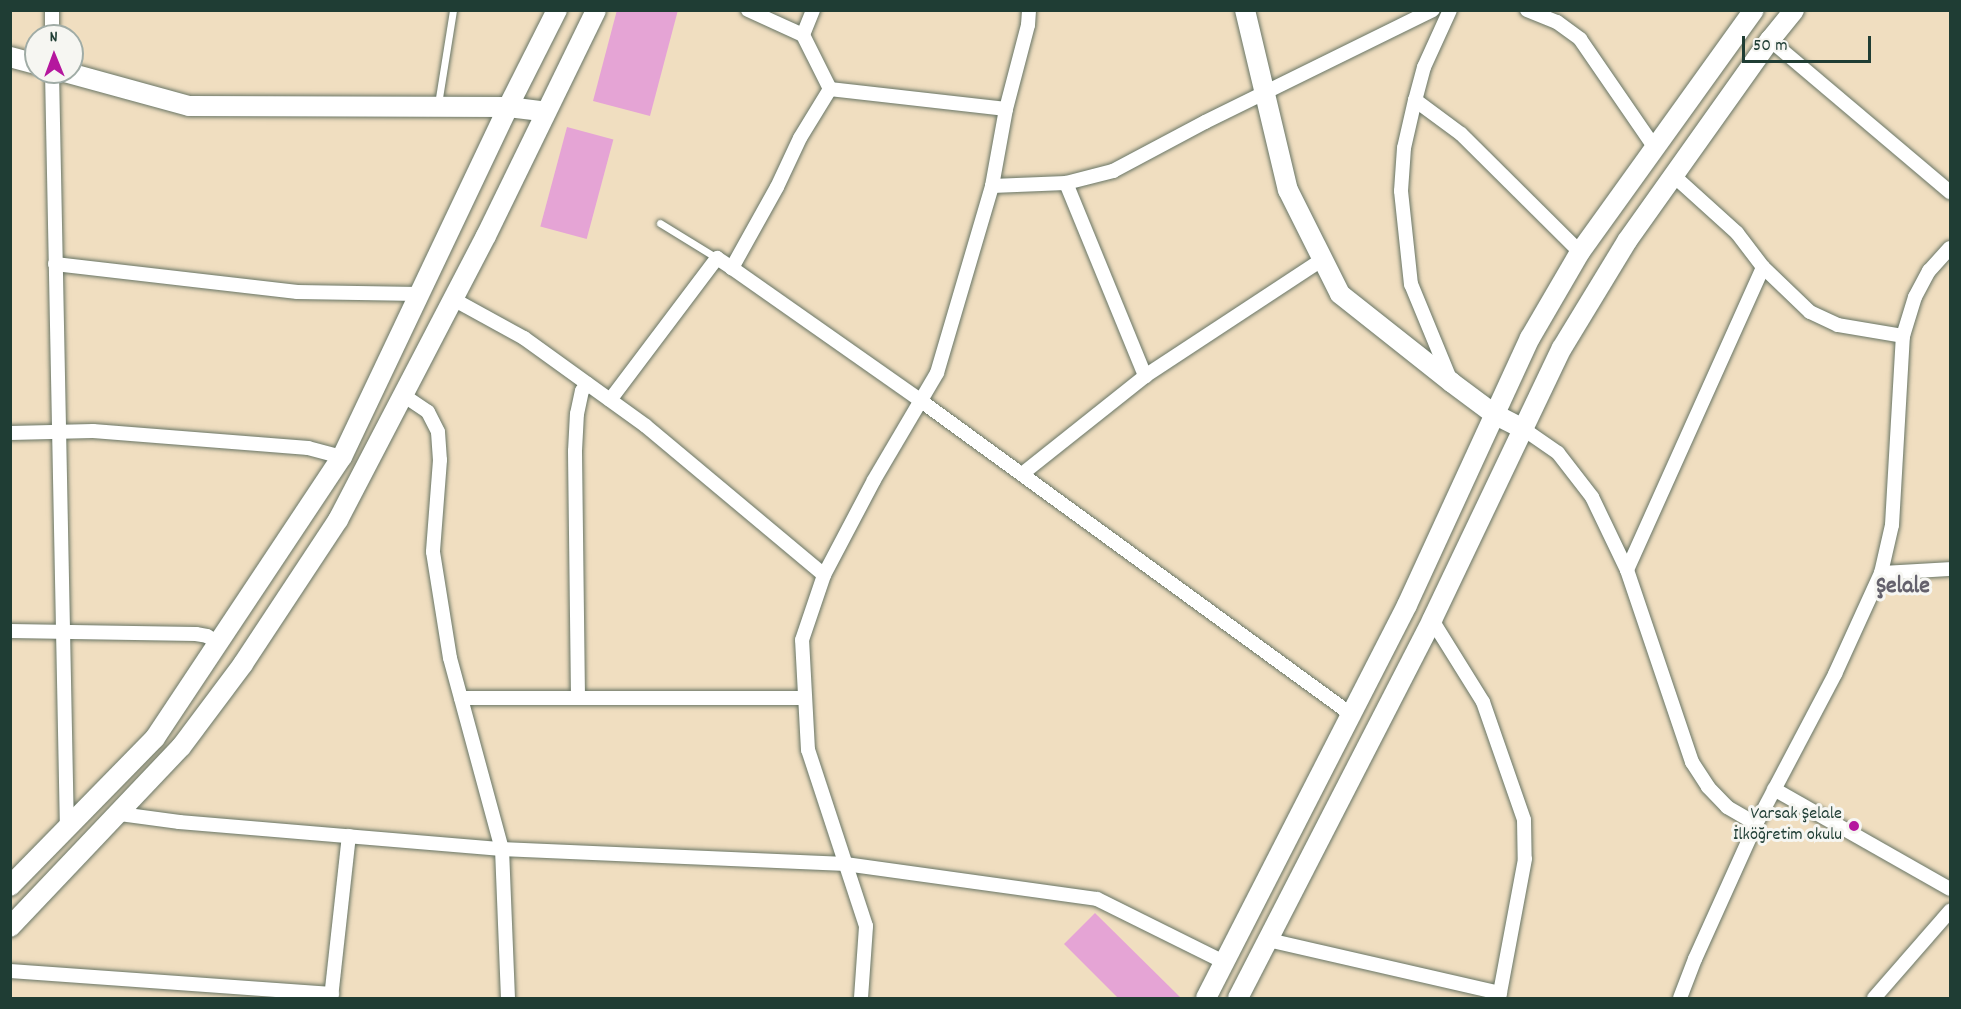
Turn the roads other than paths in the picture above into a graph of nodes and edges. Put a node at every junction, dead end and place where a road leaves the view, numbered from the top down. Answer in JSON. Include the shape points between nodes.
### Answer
{"nodes":[{"id":1,"x":453,"y":10,"type":"edge"},
{"id":2,"x":557,"y":10,"type":"edge"},
{"id":3,"x":596,"y":10,"type":"edge"},
{"id":4,"x":748,"y":10,"type":"edge"},
{"id":5,"x":813,"y":10,"type":"edge"},
{"id":6,"x":1029,"y":10,"type":"edge"},
{"id":7,"x":1245,"y":10,"type":"edge"},
{"id":8,"x":1527,"y":10,"type":"edge"},
{"id":9,"x":1754,"y":10,"type":"edge"},
{"id":10,"x":1794,"y":10,"type":"edge"},
{"id":11,"x":1441,"y":12,"type":"edge"},
{"id":12,"x":803,"y":35,"type":"junction"},
{"id":13,"x":1770,"y":40,"type":"junction"},
{"id":14,"x":84,"y":77,"type":"edge"},
{"id":15,"x":52,"y":84,"type":"edge"},
{"id":16,"x":830,"y":89,"type":"junction"},
{"id":17,"x":1265,"y":93,"type":"junction"},
{"id":18,"x":1415,"y":100,"type":"junction"},
{"id":19,"x":437,"y":107,"type":"junction"},
{"id":20,"x":508,"y":107,"type":"junction"},
{"id":21,"x":1006,"y":109,"type":"junction"},
{"id":22,"x":546,"y":112,"type":"junction"},
{"id":23,"x":1655,"y":148,"type":"junction"},
{"id":24,"x":1674,"y":176,"type":"junction"},
{"id":25,"x":1066,"y":183,"type":"junction"},
{"id":26,"x":992,"y":186,"type":"junction"},
{"id":27,"x":1950,"y":192,"type":"edge"},
{"id":28,"x":660,"y":223,"type":"dead end"},
{"id":29,"x":1950,"y":248,"type":"edge"},
{"id":30,"x":1580,"y":252,"type":"junction"},
{"id":31,"x":717,"y":258,"type":"junction"},
{"id":32,"x":1323,"y":259,"type":"junction"},
{"id":33,"x":55,"y":264,"type":"junction"},
{"id":34,"x":1763,"y":267,"type":"junction"},
{"id":35,"x":732,"y":268,"type":"junction"},
{"id":36,"x":418,"y":294,"type":"junction"},
{"id":37,"x":453,"y":299,"type":"junction"},
{"id":38,"x":1903,"y":336,"type":"junction"},
{"id":39,"x":1145,"y":376,"type":"junction"},
{"id":40,"x":1451,"y":382,"type":"junction"},
{"id":41,"x":587,"y":384,"type":"junction"},
{"id":42,"x":403,"y":395,"type":"junction"},
{"id":43,"x":610,"y":400,"type":"junction"},
{"id":44,"x":921,"y":401,"type":"junction"},
{"id":45,"x":1494,"y":414,"type":"junction"},
{"id":46,"x":1522,"y":428,"type":"junction"},
{"id":47,"x":58,"y":432,"type":"junction"},
{"id":48,"x":10,"y":433,"type":"edge"},
{"id":49,"x":342,"y":457,"type":"junction"},
{"id":50,"x":1022,"y":474,"type":"junction"},
{"id":51,"x":1950,"y":569,"type":"edge"},
{"id":52,"x":1627,"y":570,"type":"junction"},
{"id":53,"x":1881,"y":573,"type":"junction"},
{"id":54,"x":824,"y":575,"type":"junction"},
{"id":55,"x":1432,"y":620,"type":"junction"},
{"id":56,"x":63,"y":630,"type":"junction"},
{"id":57,"x":10,"y":631,"type":"edge"},
{"id":58,"x":218,"y":643,"type":"junction"},
{"id":59,"x":461,"y":698,"type":"junction"},
{"id":60,"x":578,"y":698,"type":"junction"},
{"id":61,"x":805,"y":698,"type":"junction"},
{"id":62,"x":1352,"y":715,"type":"junction"},
{"id":63,"x":1774,"y":789,"type":"junction"},
{"id":64,"x":120,"y":814,"type":"junction"},
{"id":65,"x":1756,"y":824,"type":"junction"},
{"id":66,"x":67,"y":830,"type":"junction"},
{"id":67,"x":349,"y":836,"type":"junction"},
{"id":68,"x":502,"y":849,"type":"junction"},
{"id":69,"x":845,"y":864,"type":"junction"},
{"id":70,"x":10,"y":886,"type":"edge"},
{"id":71,"x":1950,"y":889,"type":"edge"},
{"id":72,"x":1950,"y":912,"type":"edge"},
{"id":73,"x":10,"y":927,"type":"edge"},
{"id":74,"x":1268,"y":940,"type":"junction"},
{"id":75,"x":1224,"y":963,"type":"junction"},
{"id":76,"x":10,"y":971,"type":"edge"},
{"id":77,"x":332,"y":996,"type":"edge"},
{"id":78,"x":1499,"y":996,"type":"edge"},
{"id":79,"x":508,"y":999,"type":"edge"},
{"id":80,"x":861,"y":999,"type":"edge"},
{"id":81,"x":1206,"y":999,"type":"edge"},
{"id":82,"x":1238,"y":999,"type":"edge"},
{"id":83,"x":1680,"y":999,"type":"edge"},
{"id":84,"x":1874,"y":999,"type":"edge"}],
"edges":[{"from":1,"to":19,"type":"lane"},
{"from":2,"to":20,"type":"street"},
{"from":3,"to":22,"type":"street"},
{"from":4,"to":12,"type":"street"},
{"from":5,"to":12,"type":"street"},
{"from":6,"to":21,"type":"street"},
{"from":7,"to":17,"type":"street"},
{"from":8,"to":23,"type":"street","via":[[1557,22],[1580,39]]},
{"from":9,"to":23,"type":"street"},
{"from":10,"to":13,"type":"street"},
{"from":11,"to":17,"type":"street"},
{"from":11,"to":18,"type":"street"},
{"from":12,"to":16,"type":"street"},
{"from":13,"to":24,"type":"street"},
{"from":13,"to":27,"type":"street"},
{"from":14,"to":19,"type":"street","via":[[189,106]]},
{"from":15,"to":33,"type":"street"},
{"from":16,"to":21,"type":"street"},
{"from":16,"to":35,"type":"street"},
{"from":17,"to":25,"type":"street","via":[[1113,171]]},
{"from":17,"to":32,"type":"street","via":[[1288,190]]},
{"from":18,"to":30,"type":"street","via":[[1461,134]]},
{"from":18,"to":40,"type":"street","via":[[1404,148],[1401,191],[1411,284]]},
{"from":19,"to":20,"type":"street"},
{"from":20,"to":22,"type":"street"},
{"from":20,"to":36,"type":"street"},
{"from":21,"to":26,"type":"street"},
{"from":22,"to":37,"type":"street"},
{"from":23,"to":30,"type":"street"},
{"from":24,"to":34,"type":"street","via":[[1737,233]]},
{"from":24,"to":46,"type":"street","via":[[1583,311]]},
{"from":25,"to":26,"type":"street"},
{"from":25,"to":39,"type":"street"},
{"from":26,"to":44,"type":"street","via":[[937,373]]},
{"from":28,"to":31,"type":"lane"},
{"from":29,"to":38,"type":"street","via":[[1929,271],[1915,297]]},
{"from":30,"to":45,"type":"street","via":[[1530,338]]},
{"from":31,"to":35,"type":"street"},
{"from":31,"to":43,"type":"street"},
{"from":32,"to":39,"type":"street"},
{"from":32,"to":40,"type":"street","via":[[1340,294]]},
{"from":33,"to":36,"type":"street","via":[[297,292]]},
{"from":33,"to":47,"type":"street"},
{"from":34,"to":38,"type":"street","via":[[1810,312],[1838,325]]},
{"from":34,"to":52,"type":"street"},
{"from":35,"to":44,"type":"street"},
{"from":36,"to":49,"type":"street"},
{"from":37,"to":41,"type":"street","via":[[524,338]]},
{"from":37,"to":42,"type":"street"},
{"from":38,"to":53,"type":"street","via":[[1892,525]]},
{"from":39,"to":50,"type":"street"},
{"from":40,"to":45,"type":"street"},
{"from":41,"to":43,"type":"street"},
{"from":41,"to":60,"type":"street","via":[[577,414],[575,451]]},
{"from":42,"to":59,"type":"street","via":[[428,412],[438,432],[440,460],[433,552],[450,658]]},
{"from":42,"to":64,"type":"street","via":[[338,520],[243,664],[181,747]]},
{"from":43,"to":54,"type":"street"},
{"from":44,"to":50,"type":"street"},
{"from":44,"to":54,"type":"street"},
{"from":45,"to":46,"type":"street"},
{"from":45,"to":62,"type":"street"},
{"from":46,"to":52,"type":"street","via":[[1558,453],[1592,496]]},
{"from":46,"to":55,"type":"street"},
{"from":47,"to":48,"type":"street"},
{"from":47,"to":49,"type":"street","via":[[93,431],[308,448]]},
{"from":47,"to":56,"type":"street"},
{"from":49,"to":58,"type":"street"},
{"from":50,"to":62,"type":"street"},
{"from":51,"to":53,"type":"street"},
{"from":52,"to":65,"type":"street","via":[[1692,762],[1727,807]]},
{"from":53,"to":63,"type":"street","via":[[1835,674]]},
{"from":54,"to":61,"type":"street","via":[[802,640]]},
{"from":55,"to":74,"type":"street"},
{"from":55,"to":78,"type":"street","via":[[1483,702],[1524,820],[1525,859]]},
{"from":56,"to":57,"type":"street"},
{"from":56,"to":58,"type":"street","via":[[196,634]]},
{"from":56,"to":66,"type":"street"},
{"from":58,"to":66,"type":"street","via":[[155,738]]},
{"from":59,"to":60,"type":"street"},
{"from":59,"to":68,"type":"street"},
{"from":60,"to":61,"type":"street"},
{"from":61,"to":69,"type":"street","via":[[808,750]]},
{"from":62,"to":75,"type":"street"},
{"from":63,"to":65,"type":"street"},
{"from":63,"to":71,"type":"street"},
{"from":64,"to":67,"type":"street"},
{"from":64,"to":73,"type":"street"},
{"from":65,"to":83,"type":"street"},
{"from":66,"to":70,"type":"street"},
{"from":67,"to":68,"type":"street"},
{"from":67,"to":77,"type":"street"},
{"from":68,"to":69,"type":"street"},
{"from":68,"to":79,"type":"street"},
{"from":69,"to":75,"type":"street","via":[[1097,899]]},
{"from":69,"to":80,"type":"street","via":[[866,926]]},
{"from":72,"to":84,"type":"street"},
{"from":74,"to":78,"type":"street"},
{"from":74,"to":82,"type":"street"},
{"from":75,"to":81,"type":"street"},
{"from":76,"to":77,"type":"street"}]}
